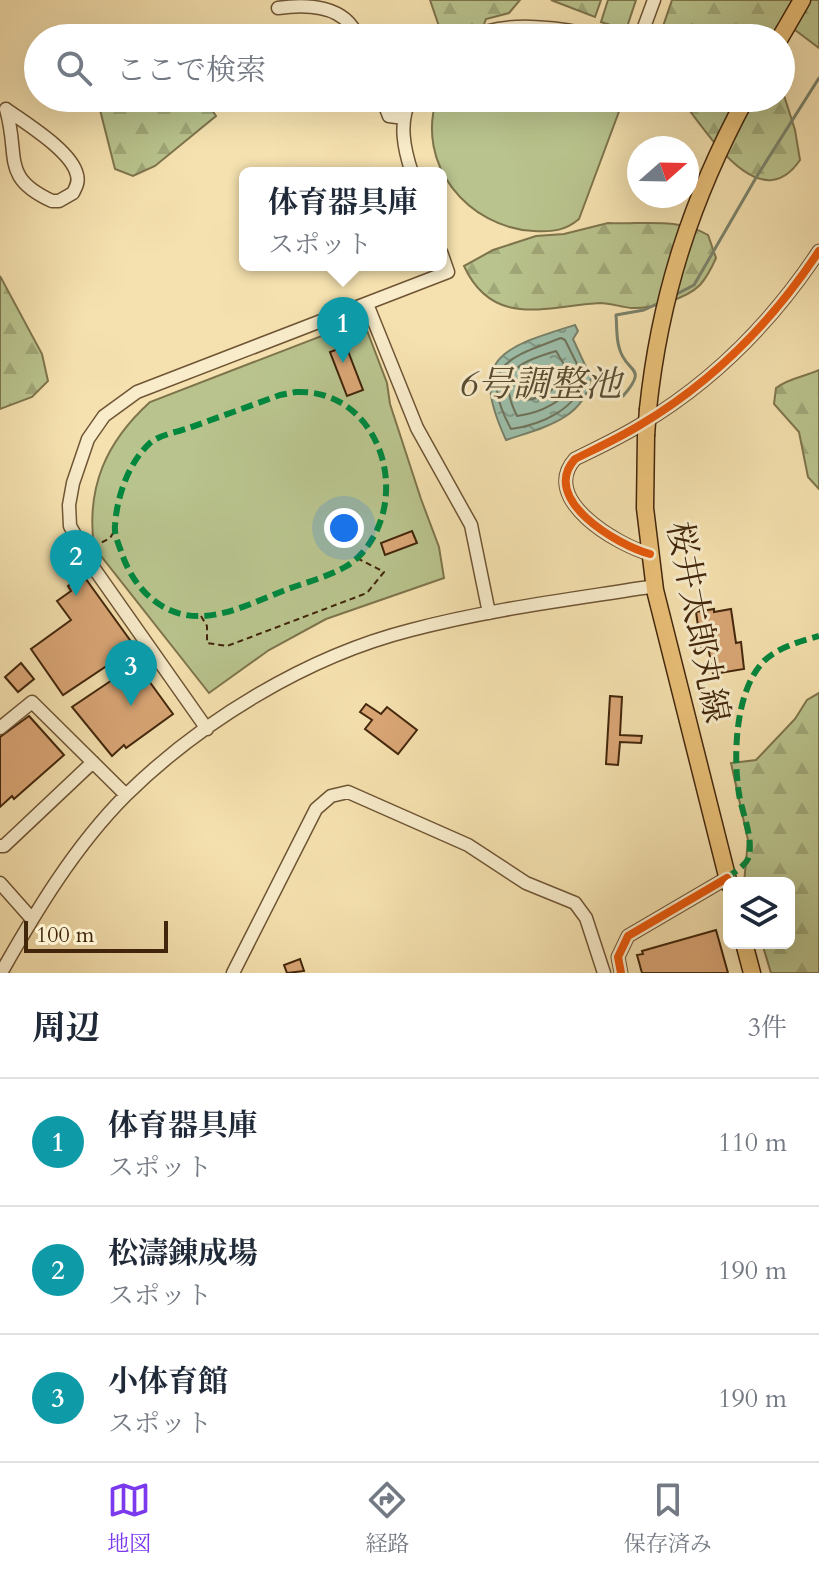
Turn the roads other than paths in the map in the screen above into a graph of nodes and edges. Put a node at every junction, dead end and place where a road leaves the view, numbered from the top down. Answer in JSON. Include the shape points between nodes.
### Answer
{"nodes":[{"id":1,"x":654,"y":0,"type":"edge"},
{"id":2,"x":802,"y":0,"type":"edge"},
{"id":3,"x":278,"y":8,"type":"dead end"},
{"id":4,"x":348,"y":24,"type":"edge"},
{"id":5,"x":645,"y":24,"type":"edge"},
{"id":6,"x":788,"y":24,"type":"edge"},
{"id":7,"x":3,"y":104,"type":"edge"},
{"id":8,"x":387,"y":112,"type":"edge"},
{"id":9,"x":406,"y":112,"type":"edge"},
{"id":10,"x":739,"y":112,"type":"edge"},
{"id":11,"x":404,"y":118,"type":"junction"},
{"id":12,"x":410,"y":167,"type":"edge"},
{"id":13,"x":819,"y":251,"type":"edge"},
{"id":14,"x":447,"y":269,"type":"edge"},
{"id":15,"x":367,"y":304,"type":"junction"},
{"id":16,"x":650,"y":554,"type":"junction"},
{"id":17,"x":655,"y":586,"type":"junction"},
{"id":18,"x":489,"y":613,"type":"junction"},
{"id":19,"x":0,"y":728,"type":"edge"},
{"id":20,"x":207,"y":729,"type":"junction"},
{"id":21,"x":93,"y":762,"type":"junction"},
{"id":22,"x":126,"y":795,"type":"junction"},
{"id":23,"x":0,"y":846,"type":"edge"},
{"id":24,"x":727,"y":877,"type":"edge"},
{"id":25,"x":0,"y":883,"type":"edge"},
{"id":26,"x":723,"y":884,"type":"edge"},
{"id":27,"x":32,"y":919,"type":"junction"},
{"id":28,"x":746,"y":949,"type":"edge"},
{"id":29,"x":4,"y":972,"type":"edge"},
{"id":30,"x":233,"y":973,"type":"edge"},
{"id":31,"x":604,"y":973,"type":"edge"},
{"id":32,"x":621,"y":973,"type":"edge"},
{"id":33,"x":752,"y":973,"type":"edge"}],
"edges":[{"from":1,"to":5,"type":"street"},
{"from":2,"to":6,"type":"main road"},
{"from":3,"to":4,"type":"street","via":[[331,10]]},
{"from":7,"to":7,"type":"street","via":[[10,123],[13,175],[52,201],[67,198],[78,181],[74,166]]},
{"from":8,"to":11,"type":"street"},
{"from":9,"to":11,"type":"street"},
{"from":10,"to":16,"type":"main road","name":"桜井太郎丸線","bridge":true,"via":[[682,241],[654,358],[646,436]]},
{"from":11,"to":12,"type":"street"},
{"from":13,"to":16,"type":"street","via":[[779,308],[726,362],[640,425],[575,459],[565,474],[567,492],[580,512],[635,550]]},
{"from":14,"to":15,"type":"street"},
{"from":15,"to":18,"type":"street","via":[[417,428],[471,525]]},
{"from":15,"to":20,"type":"street","via":[[137,392],[104,416],[80,460],[69,505],[70,526]]},
{"from":16,"to":17,"type":"main road","name":"桜井太郎丸線"},
{"from":17,"to":18,"type":"street"},
{"from":17,"to":24,"type":"main road","name":"桜井太郎丸線"},
{"from":18,"to":20,"type":"street","via":[[409,630],[328,659],[261,693]]},
{"from":19,"to":21,"type":"street","via":[[32,702]]},
{"from":20,"to":22,"type":"street"},
{"from":21,"to":22,"type":"street"},
{"from":21,"to":23,"type":"street"},
{"from":22,"to":27,"type":"street","via":[[77,853]]},
{"from":25,"to":27,"type":"street"},
{"from":26,"to":32,"type":"street","via":[[628,936],[618,957]]},
{"from":27,"to":29,"type":"street"},
{"from":28,"to":33,"type":"main road"},
{"from":30,"to":31,"type":"street","via":[[316,809],[331,796],[348,792],[468,845],[526,883],[575,903],[586,918]]}]}
